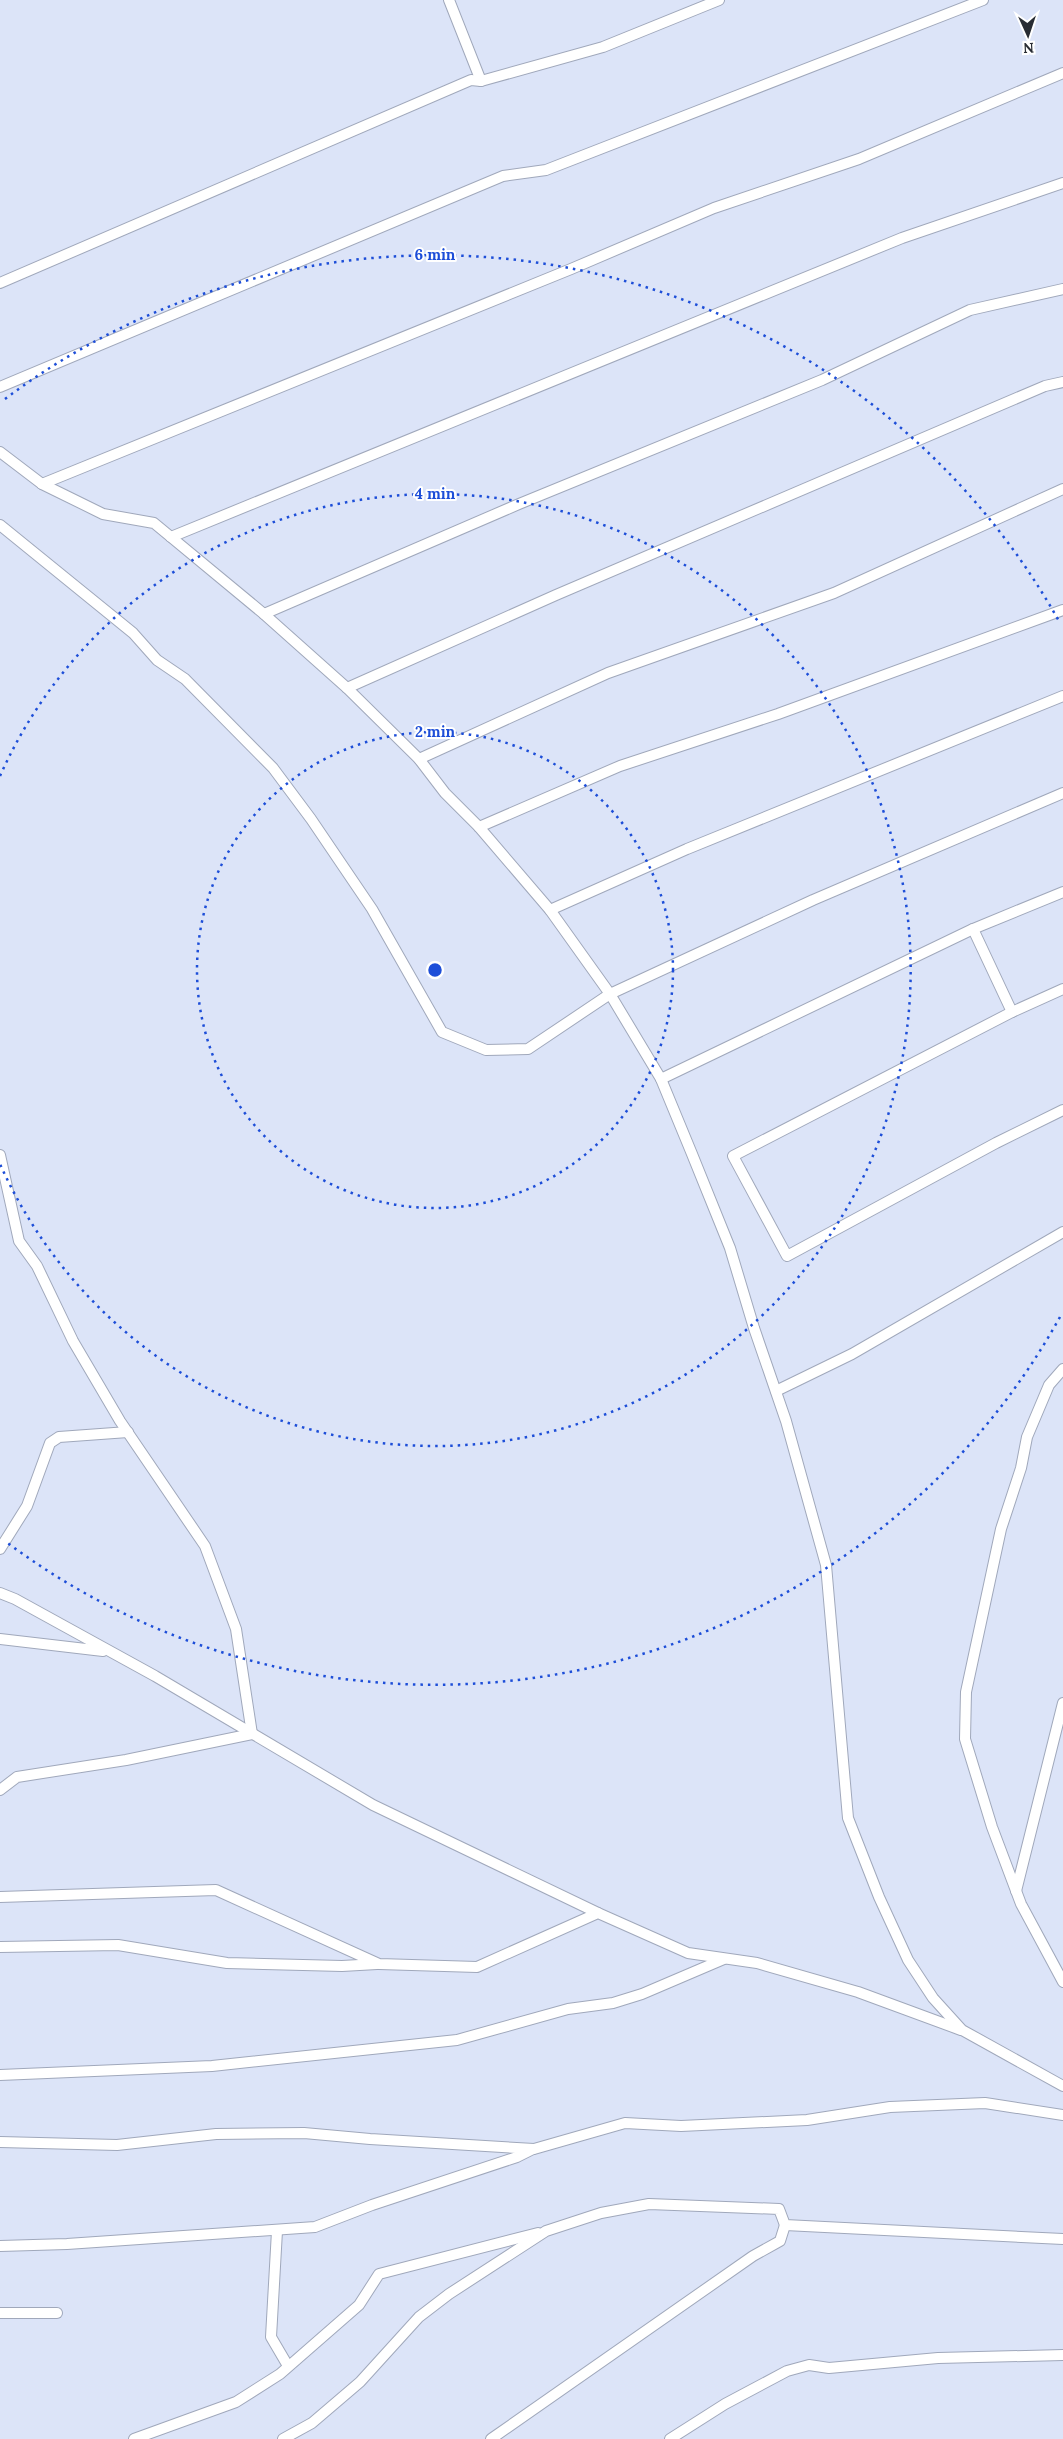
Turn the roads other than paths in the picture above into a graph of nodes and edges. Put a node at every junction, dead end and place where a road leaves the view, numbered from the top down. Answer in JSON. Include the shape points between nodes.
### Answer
{"nodes":[{"id":1,"x":449,"y":0,"type":"edge"},
{"id":2,"x":720,"y":0,"type":"edge"},
{"id":3,"x":983,"y":0,"type":"edge"},
{"id":4,"x":1063,"y":73,"type":"edge"},
{"id":5,"x":481,"y":81,"type":"junction"},
{"id":6,"x":1063,"y":183,"type":"edge"},
{"id":7,"x":0,"y":283,"type":"edge"},
{"id":8,"x":1063,"y":289,"type":"edge"},
{"id":9,"x":1063,"y":382,"type":"edge"},
{"id":10,"x":0,"y":387,"type":"edge"},
{"id":11,"x":0,"y":452,"type":"edge"},
{"id":12,"x":42,"y":484,"type":"junction"},
{"id":13,"x":1063,"y":489,"type":"edge"},
{"id":14,"x":0,"y":525,"type":"edge"},
{"id":15,"x":171,"y":537,"type":"junction"},
{"id":16,"x":1063,"y":610,"type":"edge"},
{"id":17,"x":264,"y":614,"type":"junction"},
{"id":18,"x":347,"y":688,"type":"junction"},
{"id":19,"x":1063,"y":696,"type":"edge"},
{"id":20,"x":419,"y":758,"type":"junction"},
{"id":21,"x":1063,"y":793,"type":"edge"},
{"id":22,"x":479,"y":827,"type":"junction"},
{"id":23,"x":1063,"y":892,"type":"edge"},
{"id":24,"x":550,"y":910,"type":"junction"},
{"id":25,"x":974,"y":929,"type":"junction"},
{"id":26,"x":1063,"y":989,"type":"edge"},
{"id":27,"x":610,"y":994,"type":"junction"},
{"id":28,"x":1012,"y":1012,"type":"junction"},
{"id":29,"x":661,"y":1079,"type":"junction"},
{"id":30,"x":1063,"y":1110,"type":"edge"},
{"id":31,"x":0,"y":1155,"type":"edge"},
{"id":32,"x":1063,"y":1232,"type":"edge"},
{"id":33,"x":1063,"y":1369,"type":"edge"},
{"id":34,"x":776,"y":1391,"type":"junction"},
{"id":35,"x":128,"y":1432,"type":"junction"},
{"id":36,"x":0,"y":1549,"type":"edge"},
{"id":37,"x":0,"y":1593,"type":"edge"},
{"id":38,"x":0,"y":1639,"type":"edge"},
{"id":39,"x":109,"y":1651,"type":"junction"},
{"id":40,"x":1063,"y":1703,"type":"edge"},
{"id":41,"x":252,"y":1734,"type":"junction"},
{"id":42,"x":0,"y":1790,"type":"edge"},
{"id":43,"x":1016,"y":1891,"type":"junction"},
{"id":44,"x":0,"y":1897,"type":"edge"},
{"id":45,"x":598,"y":1913,"type":"junction"},
{"id":46,"x":0,"y":1947,"type":"edge"},
{"id":47,"x":725,"y":1958,"type":"junction"},
{"id":48,"x":379,"y":1964,"type":"junction"},
{"id":49,"x":1063,"y":1982,"type":"edge"},
{"id":50,"x":962,"y":2030,"type":"junction"},
{"id":51,"x":0,"y":2076,"type":"edge"},
{"id":52,"x":1063,"y":2086,"type":"edge"},
{"id":53,"x":1063,"y":2115,"type":"edge"},
{"id":54,"x":0,"y":2142,"type":"edge"},
{"id":55,"x":534,"y":2149,"type":"junction"},
{"id":56,"x":785,"y":2225,"type":"junction"},
{"id":57,"x":277,"y":2231,"type":"junction"},
{"id":58,"x":546,"y":2231,"type":"junction"},
{"id":59,"x":1063,"y":2239,"type":"edge"},
{"id":60,"x":0,"y":2246,"type":"edge"},
{"id":61,"x":0,"y":2313,"type":"edge"},
{"id":62,"x":57,"y":2314,"type":"dead end"},
{"id":63,"x":1063,"y":2355,"type":"edge"},
{"id":64,"x":288,"y":2366,"type":"junction"},
{"id":65,"x":497,"y":2437,"type":"edge"},
{"id":66,"x":134,"y":2439,"type":"edge"},
{"id":67,"x":283,"y":2439,"type":"edge"},
{"id":68,"x":670,"y":2439,"type":"edge"}],
"edges":[{"from":1,"to":5,"type":"street"},
{"from":2,"to":5,"type":"street","via":[[603,47]]},
{"from":3,"to":10,"type":"street","via":[[546,170],[503,176]]},
{"from":4,"to":12,"type":"street","via":[[859,159],[714,208]]},
{"from":5,"to":7,"type":"street","via":[[471,80]]},
{"from":6,"to":15,"type":"street","via":[[902,238]]},
{"from":8,"to":17,"type":"street","via":[[970,310],[822,380],[519,504]]},
{"from":9,"to":18,"type":"street","via":[[1045,386]]},
{"from":11,"to":12,"type":"street"},
{"from":12,"to":15,"type":"street","via":[[103,514],[154,523]]},
{"from":13,"to":20,"type":"street","via":[[834,592],[608,672]]},
{"from":14,"to":27,"type":"street","via":[[133,633],[157,660],[185,679],[273,768],[372,908],[442,1032],[486,1050],[528,1049]]},
{"from":15,"to":17,"type":"street"},
{"from":16,"to":22,"type":"street","via":[[787,710],[620,766]]},
{"from":17,"to":18,"type":"street"},
{"from":18,"to":20,"type":"street"},
{"from":19,"to":24,"type":"street","via":[[688,849]]},
{"from":20,"to":22,"type":"street","via":[[445,793]]},
{"from":21,"to":27,"type":"street","via":[[813,900]]},
{"from":22,"to":24,"type":"street"},
{"from":23,"to":25,"type":"street"},
{"from":24,"to":27,"type":"street"},
{"from":25,"to":28,"type":"street"},
{"from":25,"to":29,"type":"street"},
{"from":26,"to":28,"type":"street"},
{"from":27,"to":29,"type":"street"},
{"from":28,"to":30,"type":"street","via":[[733,1156],[787,1256]]},
{"from":29,"to":34,"type":"street","via":[[730,1248]]},
{"from":31,"to":35,"type":"street","via":[[19,1241],[38,1266],[73,1341]]},
{"from":32,"to":34,"type":"street","via":[[852,1354]]},
{"from":33,"to":43,"type":"street","via":[[1049,1385],[1027,1437],[999,1539],[966,1692],[965,1739]]},
{"from":34,"to":50,"type":"street","via":[[826,1565],[848,1818],[878,1897],[908,1960],[933,1998]]},
{"from":35,"to":36,"type":"street","via":[[59,1437],[50,1444],[27,1506]]},
{"from":35,"to":41,"type":"street","via":[[205,1546],[236,1629]]},
{"from":37,"to":39,"type":"street"},
{"from":38,"to":39,"type":"street"},
{"from":39,"to":41,"type":"street"},
{"from":40,"to":43,"type":"street"},
{"from":41,"to":42,"type":"street","via":[[126,1760],[17,1777]]},
{"from":41,"to":45,"type":"street","via":[[373,1805]]},
{"from":43,"to":49,"type":"street"},
{"from":44,"to":48,"type":"street","via":[[216,1890]]},
{"from":45,"to":47,"type":"street","via":[[688,1952]]},
{"from":45,"to":48,"type":"street","via":[[477,1967]]},
{"from":46,"to":48,"type":"street","via":[[118,1945],[227,1963]]},
{"from":47,"to":50,"type":"street","via":[[757,1963],[858,1992]]},
{"from":47,"to":51,"type":"street","via":[[642,1994],[568,2009],[457,2040],[212,2066]]},
{"from":50,"to":52,"type":"street"},
{"from":53,"to":55,"type":"street","via":[[985,2103],[890,2106],[807,2120],[681,2126],[625,2123]]},
{"from":54,"to":55,"type":"street","via":[[117,2145],[216,2134],[304,2133]]},
{"from":55,"to":57,"type":"street","via":[[315,2227]]},
{"from":56,"to":58,"type":"street","via":[[778,2209],[649,2204],[601,2213]]},
{"from":56,"to":59,"type":"street"},
{"from":56,"to":65,"type":"street","via":[[780,2241],[753,2256]]},
{"from":57,"to":60,"type":"street"},
{"from":57,"to":64,"type":"street","via":[[272,2337]]},
{"from":58,"to":64,"type":"street","via":[[379,2274],[359,2305]]},
{"from":58,"to":67,"type":"street","via":[[419,2317],[360,2382],[312,2423]]},
{"from":61,"to":62,"type":"street"},
{"from":63,"to":68,"type":"street","via":[[938,2358],[829,2368],[809,2365],[787,2371],[725,2404]]},
{"from":64,"to":66,"type":"street","via":[[236,2402]]}]}
